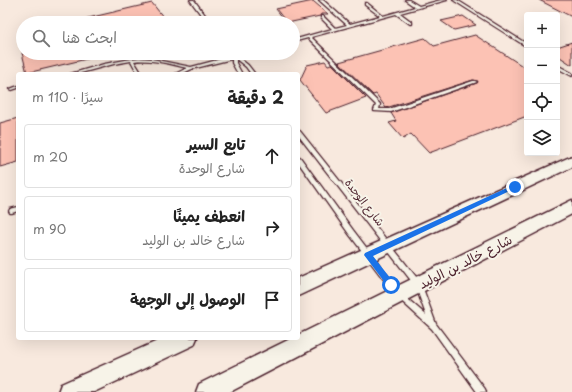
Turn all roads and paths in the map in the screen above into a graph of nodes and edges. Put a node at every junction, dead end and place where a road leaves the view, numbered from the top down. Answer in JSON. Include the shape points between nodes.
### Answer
{"nodes":[{"id":1,"x":192,"y":0,"type":"edge"},
{"id":2,"x":321,"y":0,"type":"edge"},
{"id":3,"x":408,"y":0,"type":"edge"},
{"id":4,"x":445,"y":0,"type":"edge"},
{"id":5,"x":454,"y":0,"type":"edge"},
{"id":6,"x":366,"y":4,"type":"dead end"},
{"id":7,"x":418,"y":7,"type":"junction"},
{"id":8,"x":397,"y":13,"type":"junction"},
{"id":9,"x":204,"y":16,"type":"edge"},
{"id":10,"x":322,"y":17,"type":"dead end"},
{"id":11,"x":383,"y":17,"type":"junction"},
{"id":12,"x":411,"y":23,"type":"dead end"},
{"id":13,"x":350,"y":26,"type":"junction"},
{"id":14,"x":335,"y":30,"type":"junction"},
{"id":15,"x":309,"y":37,"type":"junction"},
{"id":16,"x":300,"y":39,"type":"edge"},
{"id":17,"x":524,"y":44,"type":"edge"},
{"id":18,"x":132,"y":60,"type":"junction"},
{"id":19,"x":217,"y":60,"type":"edge"},
{"id":20,"x":234,"y":60,"type":"edge"},
{"id":21,"x":240,"y":60,"type":"edge"},
{"id":22,"x":191,"y":68,"type":"junction"},
{"id":23,"x":560,"y":68,"type":"edge"},
{"id":24,"x":81,"y":72,"type":"edge"},
{"id":25,"x":139,"y":72,"type":"edge"},
{"id":26,"x":182,"y":72,"type":"edge"},
{"id":27,"x":239,"y":72,"type":"edge"},
{"id":28,"x":251,"y":72,"type":"edge"},
{"id":29,"x":572,"y":75,"type":"edge"},
{"id":30,"x":475,"y":82,"type":"dead end"},
{"id":31,"x":16,"y":88,"type":"edge"},
{"id":32,"x":12,"y":89,"type":"dead end"},
{"id":33,"x":300,"y":135,"type":"edge"},
{"id":34,"x":300,"y":161,"type":"edge"},
{"id":35,"x":572,"y":161,"type":"edge"},
{"id":36,"x":572,"y":206,"type":"edge"},
{"id":37,"x":387,"y":246,"type":"junction"},
{"id":38,"x":368,"y":255,"type":"junction"},
{"id":39,"x":419,"y":285,"type":"junction"},
{"id":40,"x":300,"y":286,"type":"edge"},
{"id":41,"x":399,"y":295,"type":"junction"},
{"id":42,"x":434,"y":327,"type":"junction"},
{"id":43,"x":183,"y":340,"type":"edge"},
{"id":44,"x":69,"y":392,"type":"edge"},
{"id":45,"x":207,"y":392,"type":"edge"},
{"id":46,"x":482,"y":392,"type":"edge"}],
"edges":[{"from":1,"to":9,"type":"lane"},
{"from":2,"to":13,"type":"lane"},
{"from":3,"to":7,"type":"lane"},
{"from":4,"to":7,"type":"lane"},
{"from":5,"to":17,"type":"lane"},
{"from":6,"to":11,"type":"lane"},
{"from":7,"to":8,"type":"lane"},
{"from":8,"to":11,"type":"lane"},
{"from":8,"to":12,"type":"lane"},
{"from":10,"to":14,"type":"lane"},
{"from":11,"to":13,"type":"lane"},
{"from":13,"to":14,"type":"lane"},
{"from":14,"to":15,"type":"lane"},
{"from":15,"to":16,"type":"lane"},
{"from":15,"to":30,"type":"lane","via":[[378,106],[376,110],[389,111]]},
{"from":18,"to":22,"type":"lane","via":[[157,61]]},
{"from":18,"to":24,"type":"lane"},
{"from":18,"to":25,"type":"lane"},
{"from":19,"to":22,"type":"lane"},
{"from":20,"to":27,"type":"lane"},
{"from":21,"to":28,"type":"lane"},
{"from":22,"to":26,"type":"lane"},
{"from":23,"to":29,"type":"lane"},
{"from":31,"to":32,"type":"lane"},
{"from":33,"to":37,"type":"lane","name":"شارع الوحدة"},
{"from":34,"to":38,"type":"lane"},
{"from":35,"to":37,"type":"main road"},
{"from":36,"to":39,"type":"main road","name":"شارع خالد بن الوليد"},
{"from":37,"to":38,"type":"main road"},
{"from":37,"to":39,"type":"lane","name":"شارع الوحدة"},
{"from":38,"to":40,"type":"main road"},
{"from":38,"to":41,"type":"lane"},
{"from":39,"to":41,"type":"main road","name":"شارع خالد بن الوليد"},
{"from":39,"to":42,"type":"lane","name":"شارع الوحدة"},
{"from":41,"to":42,"type":"lane"},
{"from":41,"to":45,"type":"main road","name":"شارع خالد بن الوليد"},
{"from":42,"to":46,"type":"lane"},
{"from":43,"to":44,"type":"main road"}]}
